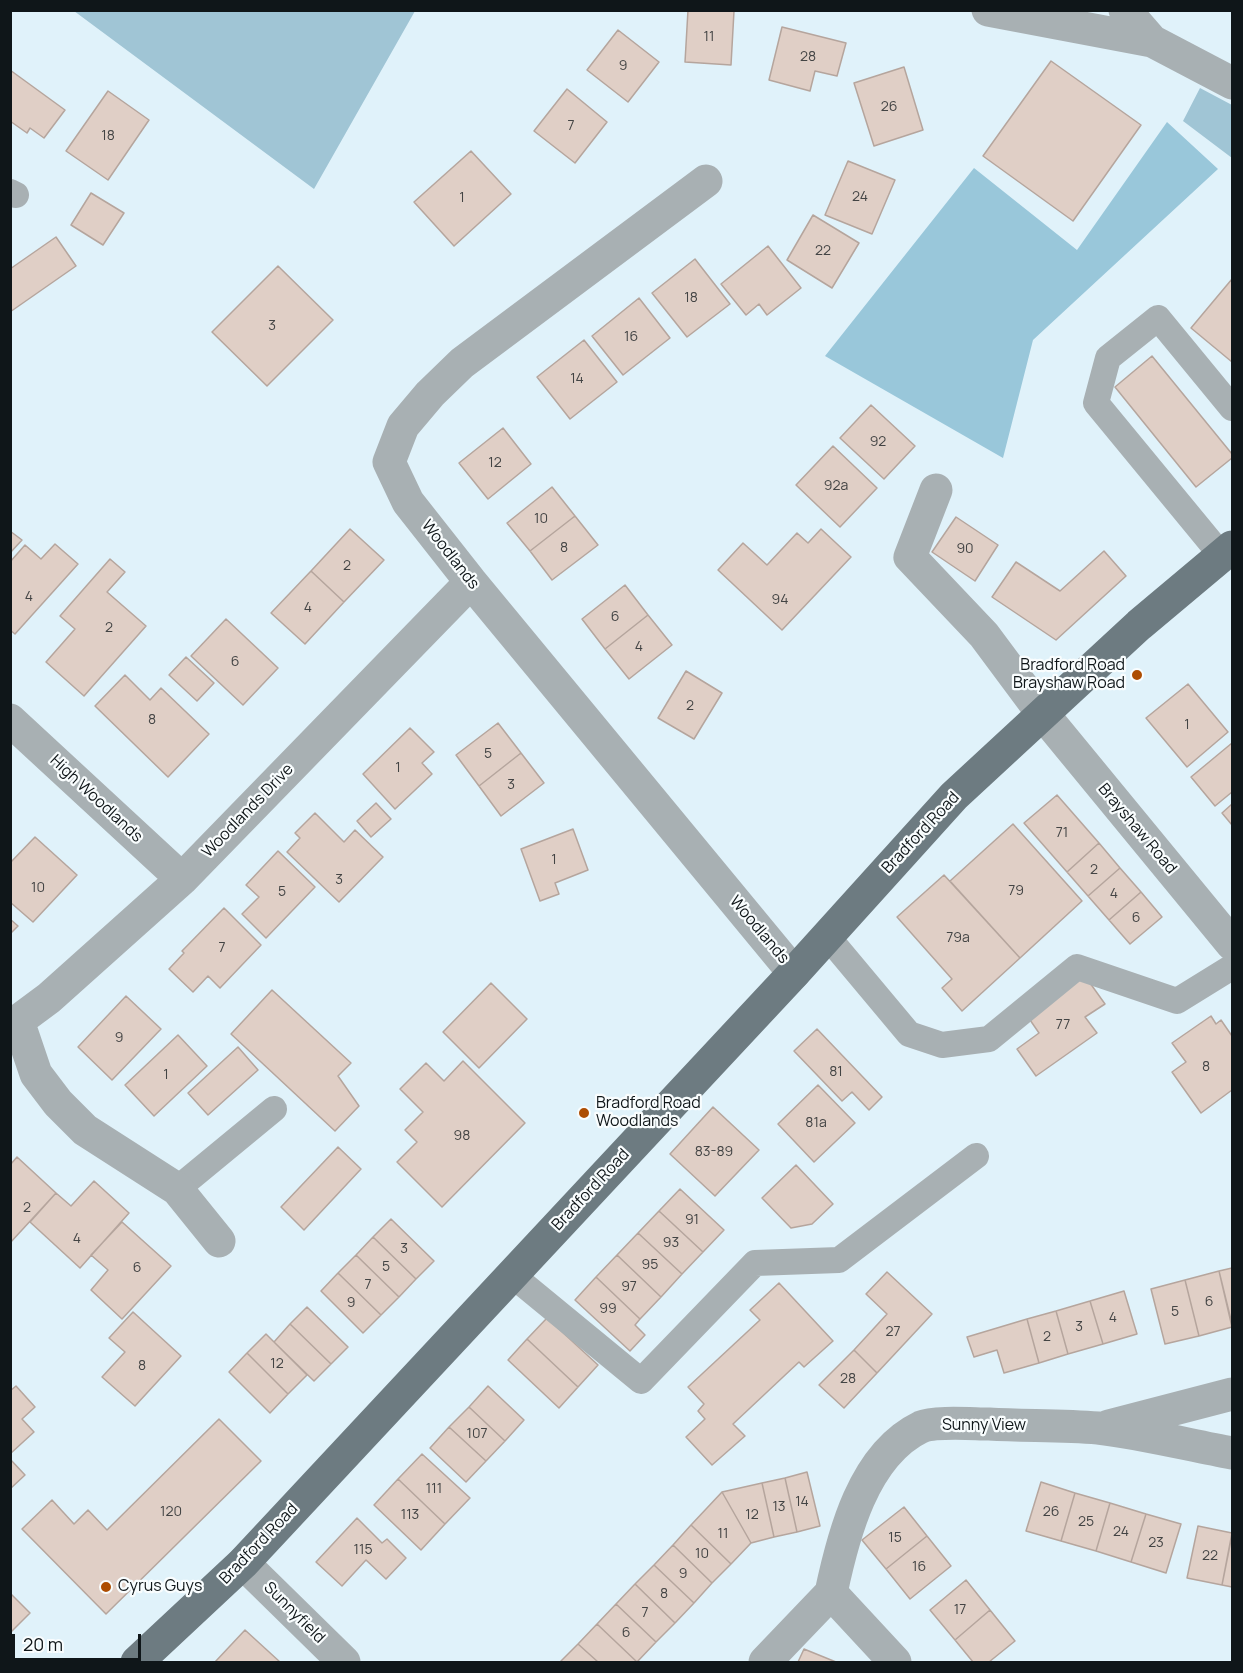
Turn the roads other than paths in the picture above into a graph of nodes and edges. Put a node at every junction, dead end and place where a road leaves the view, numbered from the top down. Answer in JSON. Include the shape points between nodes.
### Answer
{"nodes":[{"id":1,"x":988,"y":10,"type":"edge"},
{"id":2,"x":1125,"y":10,"type":"edge"},
{"id":3,"x":1152,"y":41,"type":"junction"},
{"id":4,"x":1233,"y":83,"type":"edge"},
{"id":5,"x":706,"y":180,"type":"dead end"},
{"id":6,"x":1233,"y":408,"type":"edge"},
{"id":7,"x":936,"y":490,"type":"dead end"},
{"id":8,"x":1227,"y":552,"type":"edge"},
{"id":9,"x":471,"y":582,"type":"junction"},
{"id":10,"x":1042,"y":714,"type":"junction"},
{"id":11,"x":10,"y":720,"type":"edge"},
{"id":12,"x":182,"y":879,"type":"junction"},
{"id":13,"x":827,"y":936,"type":"junction"},
{"id":14,"x":1233,"y":944,"type":"edge"},
{"id":15,"x":1233,"y":967,"type":"edge"},
{"id":16,"x":794,"y":972,"type":"junction"},
{"id":17,"x":14,"y":1022,"type":"edge"},
{"id":18,"x":274,"y":1109,"type":"dead end"},
{"id":19,"x":976,"y":1156,"type":"dead end"},
{"id":20,"x":177,"y":1189,"type":"junction"},
{"id":21,"x":219,"y":1241,"type":"dead end"},
{"id":22,"x":512,"y":1275,"type":"junction"},
{"id":23,"x":1233,"y":1394,"type":"edge"},
{"id":24,"x":1099,"y":1428,"type":"junction"},
{"id":25,"x":1233,"y":1453,"type":"edge"},
{"id":26,"x":243,"y":1563,"type":"junction"},
{"id":27,"x":831,"y":1593,"type":"junction"},
{"id":28,"x":137,"y":1662,"type":"edge"},
{"id":29,"x":344,"y":1662,"type":"edge"},
{"id":30,"x":765,"y":1662,"type":"edge"},
{"id":31,"x":895,"y":1662,"type":"edge"}],
"edges":[{"from":1,"to":3,"type":"street"},
{"from":2,"to":3,"type":"street"},
{"from":3,"to":4,"type":"street"},
{"from":5,"to":9,"type":"street","name":"Woodlands","via":[[462,363],[403,426],[389,462],[408,502]]},
{"from":6,"to":8,"type":"lane","via":[[1158,318],[1108,358],[1096,403]]},
{"from":7,"to":10,"type":"street","via":[[910,557],[984,635]]},
{"from":8,"to":10,"type":"main road","name":"Bradford Road","via":[[1139,625]]},
{"from":9,"to":12,"type":"street","name":"Woodlands Drive"},
{"from":9,"to":16,"type":"street","name":"Woodlands"},
{"from":10,"to":13,"type":"main road","name":"Bradford Road","via":[[954,796]]},
{"from":10,"to":14,"type":"street","name":"Brayshaw Road"},
{"from":11,"to":12,"type":"street","name":"High Woodlands"},
{"from":12,"to":17,"type":"street","name":"Woodlands Drive","via":[[49,998]]},
{"from":13,"to":15,"type":"lane","via":[[909,1034],[942,1045],[989,1039],[1077,967],[1177,1001]]},
{"from":13,"to":16,"type":"main road","name":"Bradford Road"},
{"from":16,"to":22,"type":"main road","name":"Bradford Road"},
{"from":17,"to":20,"type":"street","via":[[36,1074],[58,1103],[85,1130]]},
{"from":18,"to":20,"type":"lane"},
{"from":19,"to":22,"type":"lane","via":[[839,1260],[755,1263],[641,1381]]},
{"from":20,"to":21,"type":"street"},
{"from":22,"to":26,"type":"main road","name":"Bradford Road"},
{"from":23,"to":24,"type":"street","name":"Sunny View"},
{"from":24,"to":25,"type":"street","name":"Sunny View"},
{"from":24,"to":27,"type":"street","name":"Sunny View","via":[[958,1423],[923,1426],[893,1448],[868,1480],[852,1512]]},
{"from":26,"to":28,"type":"main road","name":"Bradford Road"},
{"from":26,"to":29,"type":"street","name":"Sunnyfield"},
{"from":27,"to":30,"type":"street"},
{"from":27,"to":31,"type":"street"}]}
